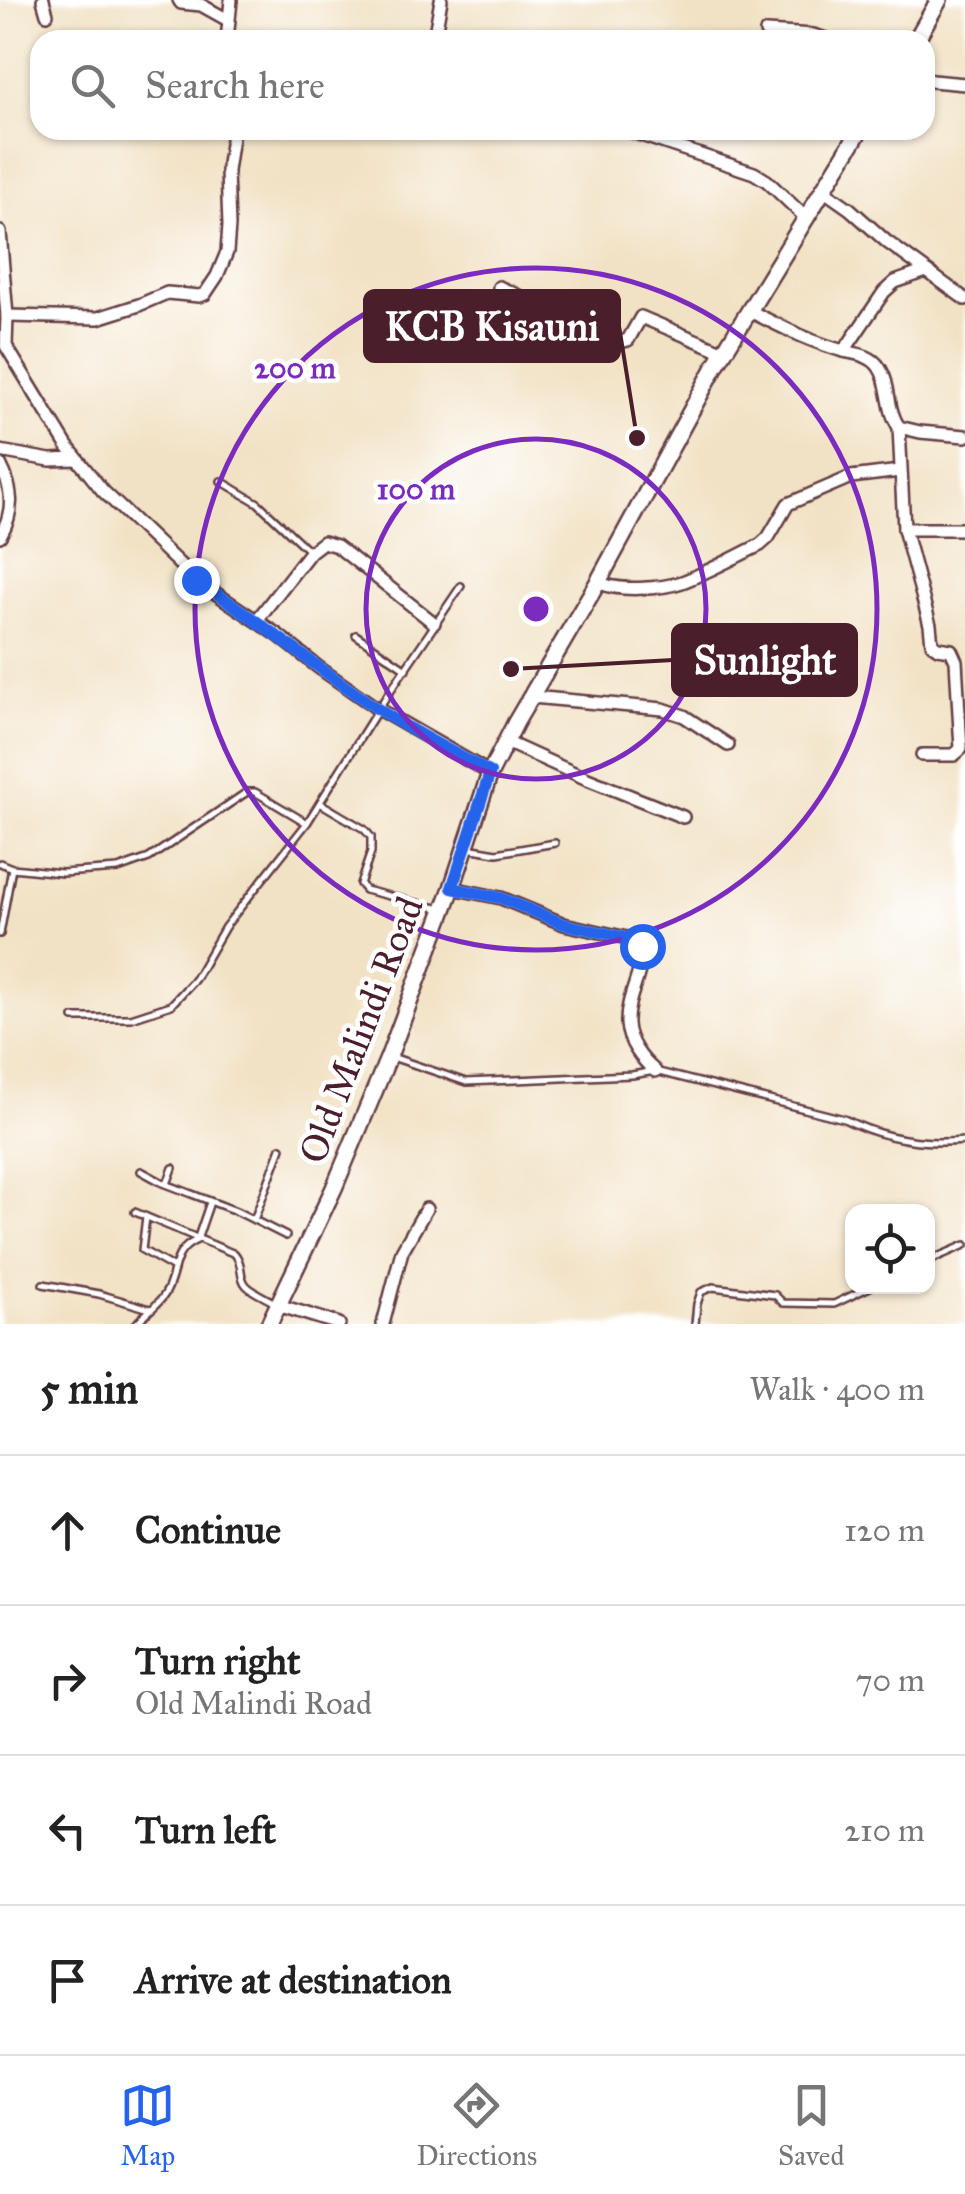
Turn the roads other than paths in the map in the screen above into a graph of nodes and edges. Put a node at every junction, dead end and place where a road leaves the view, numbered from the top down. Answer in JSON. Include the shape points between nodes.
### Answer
{"nodes":[{"id":1,"x":43,"y":0,"type":"edge"},
{"id":2,"x":179,"y":0,"type":"edge"},
{"id":3,"x":232,"y":0,"type":"edge"},
{"id":4,"x":441,"y":0,"type":"edge"},
{"id":5,"x":939,"y":0,"type":"edge"},
{"id":6,"x":47,"y":14,"type":"dead end"},
{"id":7,"x":228,"y":20,"type":"junction"},
{"id":8,"x":228,"y":30,"type":"edge"},
{"id":9,"x":436,"y":30,"type":"edge"},
{"id":10,"x":922,"y":30,"type":"edge"},
{"id":11,"x":935,"y":81,"type":"edge"},
{"id":12,"x":965,"y":84,"type":"edge"},
{"id":13,"x":231,"y":140,"type":"edge"},
{"id":14,"x":656,"y":140,"type":"edge"},
{"id":15,"x":854,"y":140,"type":"edge"},
{"id":16,"x":823,"y":190,"type":"junction"},
{"id":17,"x":805,"y":217,"type":"junction"},
{"id":18,"x":0,"y":232,"type":"edge"},
{"id":19,"x":926,"y":271,"type":"junction"},
{"id":20,"x":499,"y":287,"type":"dead end"},
{"id":21,"x":965,"y":299,"type":"edge"},
{"id":22,"x":748,"y":310,"type":"junction"},
{"id":23,"x":7,"y":316,"type":"junction"},
{"id":24,"x":3,"y":347,"type":"edge"},
{"id":25,"x":844,"y":351,"type":"junction"},
{"id":26,"x":724,"y":352,"type":"junction"},
{"id":27,"x":899,"y":427,"type":"junction"},
{"id":28,"x":965,"y":436,"type":"edge"},
{"id":29,"x":0,"y":451,"type":"edge"},
{"id":30,"x":77,"y":460,"type":"junction"},
{"id":31,"x":0,"y":464,"type":"edge"},
{"id":32,"x":900,"y":471,"type":"junction"},
{"id":33,"x":221,"y":481,"type":"dead end"},
{"id":34,"x":904,"y":529,"type":"junction"},
{"id":35,"x":965,"y":529,"type":"edge"},
{"id":36,"x":0,"y":536,"type":"edge"},
{"id":37,"x":310,"y":552,"type":"junction"},
{"id":38,"x":598,"y":582,"type":"junction"},
{"id":39,"x":461,"y":586,"type":"dead end"},
{"id":40,"x":257,"y":620,"type":"junction"},
{"id":41,"x":434,"y":623,"type":"junction"},
{"id":42,"x":356,"y":636,"type":"dead end"},
{"id":43,"x":406,"y":669,"type":"junction"},
{"id":44,"x":532,"y":697,"type":"junction"},
{"id":45,"x":378,"y":710,"type":"junction"},
{"id":46,"x":506,"y":742,"type":"junction"},
{"id":47,"x":728,"y":744,"type":"dead end"},
{"id":48,"x":922,"y":755,"type":"dead end"},
{"id":49,"x":490,"y":773,"type":"junction"},
{"id":50,"x":320,"y":804,"type":"junction"},
{"id":51,"x":683,"y":817,"type":"dead end"},
{"id":52,"x":307,"y":823,"type":"junction"},
{"id":53,"x":555,"y":843,"type":"dead end"},
{"id":54,"x":464,"y":848,"type":"junction"},
{"id":55,"x":0,"y":863,"type":"edge"},
{"id":56,"x":12,"y":868,"type":"junction"},
{"id":57,"x":452,"y":888,"type":"junction"},
{"id":58,"x":444,"y":910,"type":"junction"},
{"id":59,"x":0,"y":934,"type":"edge"},
{"id":60,"x":74,"y":1018,"type":"dead end"},
{"id":61,"x":389,"y":1056,"type":"junction"},
{"id":62,"x":655,"y":1071,"type":"junction"},
{"id":63,"x":965,"y":1141,"type":"edge"},
{"id":64,"x":281,"y":1148,"type":"dead end"},
{"id":65,"x":173,"y":1168,"type":"dead end"},
{"id":66,"x":141,"y":1171,"type":"dead end"},
{"id":67,"x":167,"y":1184,"type":"junction"},
{"id":68,"x":210,"y":1202,"type":"junction"},
{"id":69,"x":426,"y":1209,"type":"dead end"},
{"id":70,"x":135,"y":1212,"type":"dead end"},
{"id":71,"x":146,"y":1217,"type":"junction"},
{"id":72,"x":254,"y":1220,"type":"junction"},
{"id":73,"x":286,"y":1236,"type":"dead end"},
{"id":74,"x":197,"y":1240,"type":"junction"},
{"id":75,"x":965,"y":1245,"type":"edge"},
{"id":76,"x":935,"y":1258,"type":"edge"},
{"id":77,"x":174,"y":1268,"type":"junction"},
{"id":78,"x":44,"y":1284,"type":"dead end"},
{"id":79,"x":855,"y":1294,"type":"edge"},
{"id":80,"x":278,"y":1305,"type":"junction"},
{"id":81,"x":150,"y":1309,"type":"junction"},
{"id":82,"x":136,"y":1324,"type":"edge"},
{"id":83,"x":269,"y":1324,"type":"edge"},
{"id":84,"x":338,"y":1324,"type":"edge"},
{"id":85,"x":383,"y":1324,"type":"edge"},
{"id":86,"x":694,"y":1324,"type":"edge"}],
"edges":[{"from":1,"to":6,"type":"street"},
{"from":2,"to":7,"type":"street"},
{"from":3,"to":7,"type":"street"},
{"from":4,"to":9,"type":"street"},
{"from":5,"to":10,"type":"main road"},
{"from":7,"to":8,"type":"street"},
{"from":11,"to":12,"type":"street"},
{"from":13,"to":23,"type":"street","via":[[228,243],[206,294],[167,293],[98,318]]},
{"from":14,"to":17,"type":"street","via":[[754,173]]},
{"from":15,"to":16,"type":"main road","name":"Old Malindi Road"},
{"from":16,"to":17,"type":"main road","name":"Old Malindi Road"},
{"from":16,"to":19,"type":"street"},
{"from":17,"to":22,"type":"main road","name":"Old Malindi Road"},
{"from":18,"to":23,"type":"street"},
{"from":19,"to":21,"type":"street"},
{"from":19,"to":25,"type":"street","via":[[884,292]]},
{"from":20,"to":26,"type":"street","via":[[620,342],[641,317]]},
{"from":22,"to":25,"type":"street"},
{"from":22,"to":26,"type":"main road","name":"Old Malindi Road"},
{"from":23,"to":24,"type":"street"},
{"from":24,"to":30,"type":"street"},
{"from":25,"to":27,"type":"street","via":[[879,366]]},
{"from":26,"to":38,"type":"main road","name":"Old Malindi Road"},
{"from":27,"to":28,"type":"street"},
{"from":27,"to":32,"type":"street"},
{"from":29,"to":30,"type":"street"},
{"from":30,"to":40,"type":"street","via":[[185,570]]},
{"from":31,"to":36,"type":"street","via":[[12,496]]},
{"from":32,"to":34,"type":"street"},
{"from":32,"to":38,"type":"street","via":[[851,477],[788,504],[760,544],[682,582],[619,588]]},
{"from":33,"to":37,"type":"lane","via":[[258,503]]},
{"from":34,"to":35,"type":"street"},
{"from":34,"to":48,"type":"street","via":[[932,644],[951,650],[956,661],[961,749]]},
{"from":37,"to":40,"type":"street"},
{"from":37,"to":41,"type":"street","via":[[323,542],[337,546]]},
{"from":38,"to":44,"type":"main road","name":"Old Malindi Road"},
{"from":39,"to":41,"type":"lane"},
{"from":40,"to":45,"type":"street"},
{"from":41,"to":43,"type":"lane"},
{"from":42,"to":43,"type":"lane"},
{"from":43,"to":45,"type":"lane"},
{"from":44,"to":46,"type":"main road","name":"Old Malindi Road"},
{"from":44,"to":47,"type":"street","via":[[663,709]]},
{"from":45,"to":49,"type":"street"},
{"from":45,"to":50,"type":"lane"},
{"from":46,"to":49,"type":"main road","name":"Old Malindi Road"},
{"from":46,"to":51,"type":"street"},
{"from":49,"to":54,"type":"main road","name":"Old Malindi Road"},
{"from":50,"to":52,"type":"lane"},
{"from":50,"to":58,"type":"lane","via":[[372,837],[360,884],[365,890]]},
{"from":52,"to":56,"type":"lane","via":[[247,792],[150,858],[118,869]]},
{"from":52,"to":60,"type":"lane","via":[[171,1005],[131,1018]]},
{"from":53,"to":54,"type":"lane","via":[[497,853]]},
{"from":54,"to":57,"type":"main road","name":"Old Malindi Road"},
{"from":55,"to":56,"type":"lane"},
{"from":56,"to":59,"type":"lane"},
{"from":57,"to":58,"type":"main road","name":"Old Malindi Road"},
{"from":57,"to":62,"type":"street","via":[[636,940],[642,955],[626,1027]]},
{"from":58,"to":61,"type":"main road","name":"Old Malindi Road"},
{"from":61,"to":62,"type":"lane","via":[[466,1082]]},
{"from":61,"to":80,"type":"main road","name":"Old Malindi Road"},
{"from":62,"to":63,"type":"lane","via":[[844,1118],[909,1142]]},
{"from":64,"to":72,"type":"lane"},
{"from":65,"to":67,"type":"lane"},
{"from":66,"to":67,"type":"lane"},
{"from":67,"to":68,"type":"lane"},
{"from":68,"to":72,"type":"lane"},
{"from":68,"to":74,"type":"lane"},
{"from":69,"to":85,"type":"street","via":[[402,1251]]},
{"from":70,"to":71,"type":"lane"},
{"from":71,"to":74,"type":"lane"},
{"from":71,"to":77,"type":"lane","via":[[142,1250]]},
{"from":72,"to":73,"type":"lane"},
{"from":74,"to":77,"type":"lane","via":[[185,1245]]},
{"from":74,"to":80,"type":"lane","via":[[234,1254],[246,1285]]},
{"from":75,"to":76,"type":"lane"},
{"from":77,"to":81,"type":"lane","via":[[164,1296]]},
{"from":78,"to":81,"type":"lane"},
{"from":79,"to":86,"type":"lane","via":[[834,1304],[783,1302],[775,1295],[713,1288],[701,1292]]},
{"from":80,"to":83,"type":"main road","name":"Old Malindi Road"},
{"from":80,"to":84,"type":"street"},
{"from":81,"to":82,"type":"lane"}]}
